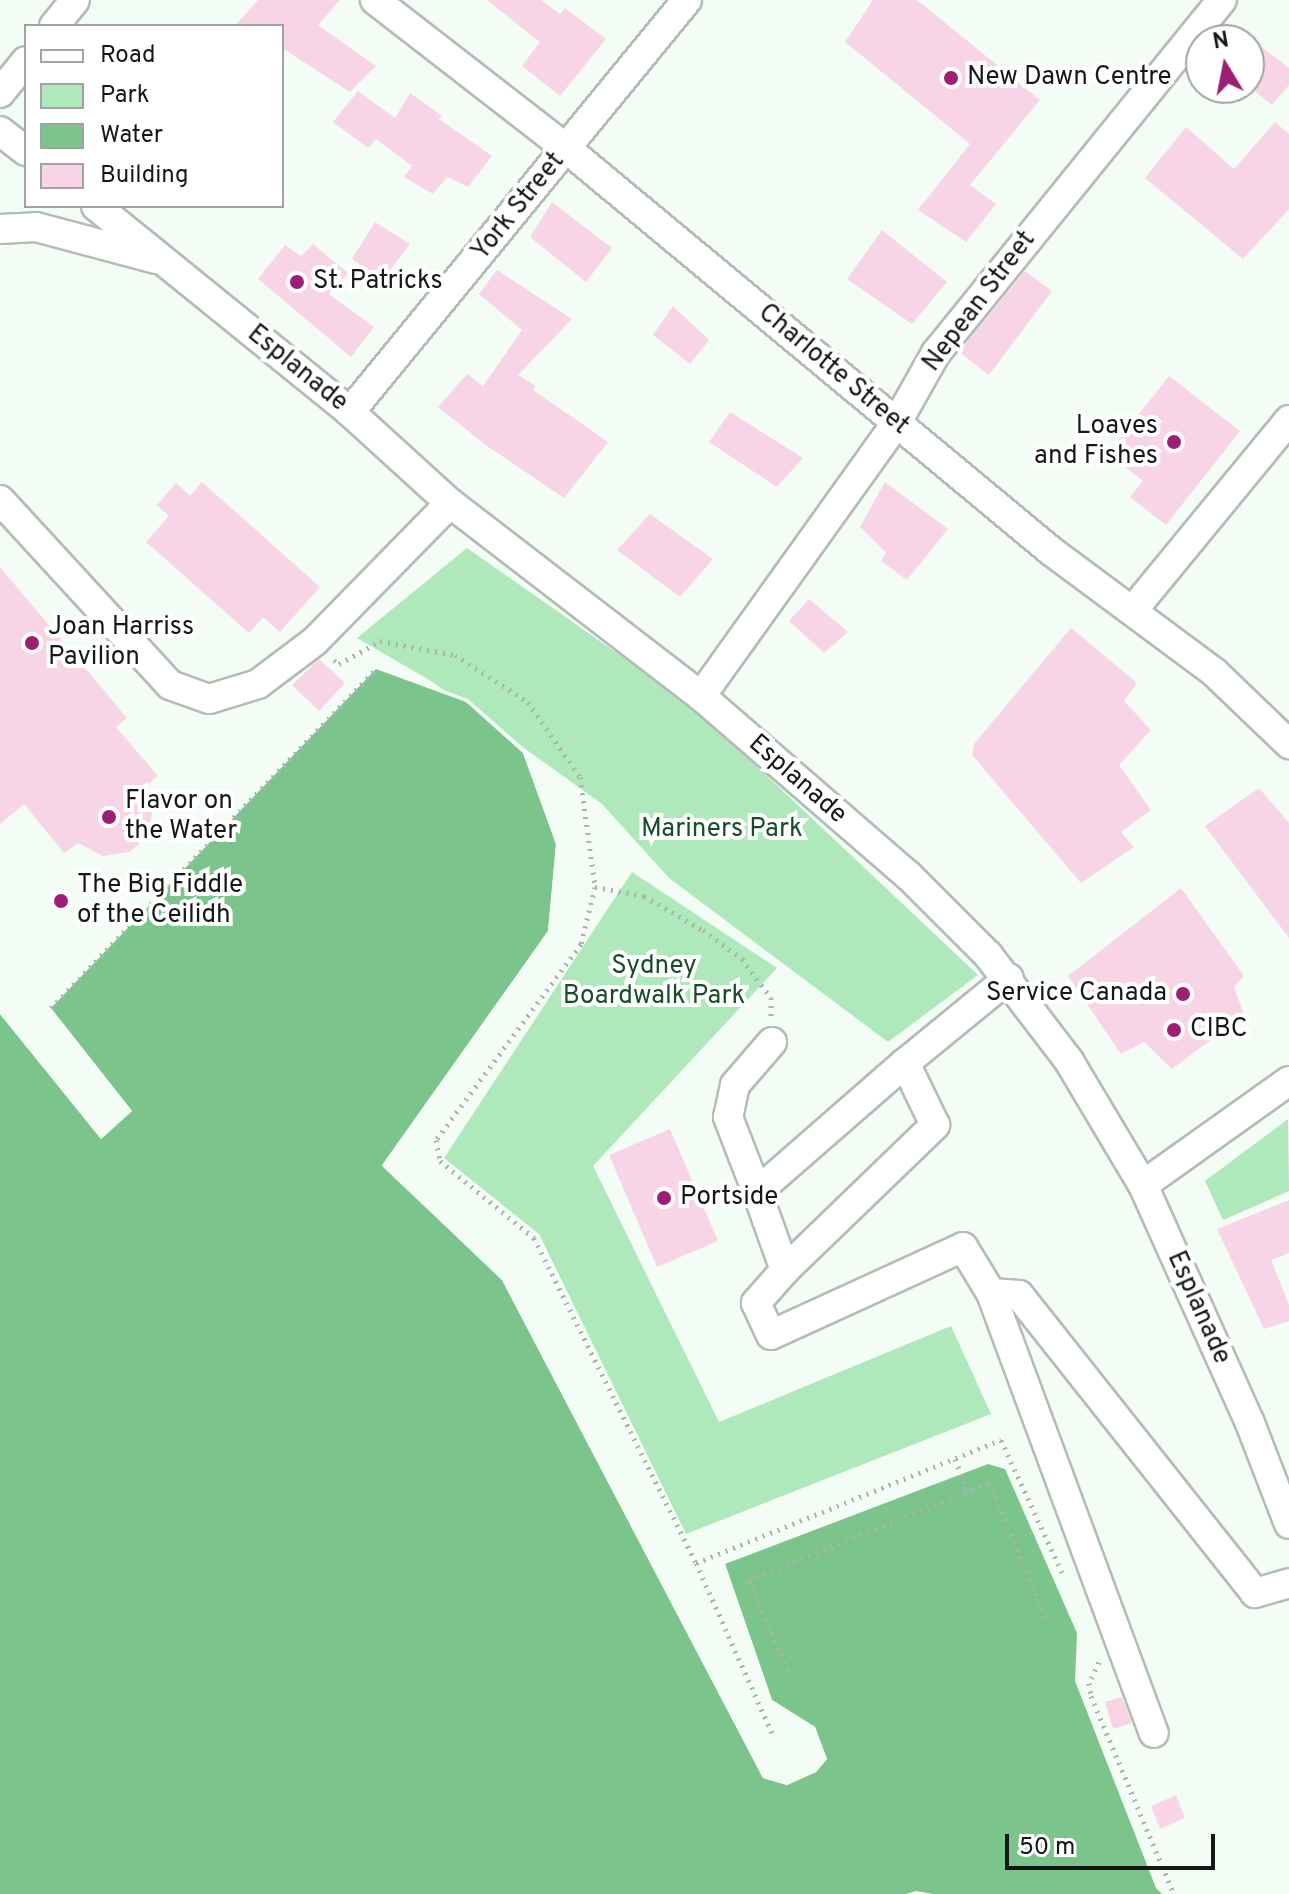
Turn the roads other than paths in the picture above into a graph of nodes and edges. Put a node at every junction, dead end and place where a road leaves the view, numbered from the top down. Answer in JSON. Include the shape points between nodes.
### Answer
{"nodes":[{"id":1,"x":75,"y":0,"type":"edge"},
{"id":2,"x":375,"y":0,"type":"edge"},
{"id":3,"x":687,"y":0,"type":"edge"},
{"id":4,"x":1222,"y":0,"type":"edge"},
{"id":5,"x":56,"y":24,"type":"edge"},
{"id":6,"x":24,"y":63,"type":"edge"},
{"id":7,"x":0,"y":93,"type":"edge"},
{"id":8,"x":0,"y":131,"type":"edge"},
{"id":9,"x":24,"y":149,"type":"edge"},
{"id":10,"x":567,"y":149,"type":"junction"},
{"id":11,"x":99,"y":208,"type":"edge"},
{"id":12,"x":0,"y":229,"type":"edge"},
{"id":13,"x":165,"y":261,"type":"junction"},
{"id":14,"x":350,"y":412,"type":"junction"},
{"id":15,"x":1289,"y":420,"type":"edge"},
{"id":16,"x":896,"y":424,"type":"junction"},
{"id":17,"x":0,"y":500,"type":"edge"},
{"id":18,"x":450,"y":503,"type":"junction"},
{"id":19,"x":1133,"y":610,"type":"junction"},
{"id":20,"x":701,"y":696,"type":"junction"},
{"id":21,"x":1289,"y":744,"type":"edge"},
{"id":22,"x":1009,"y":978,"type":"junction"},
{"id":23,"x":772,"y":1042,"type":"road end"},
{"id":24,"x":905,"y":1063,"type":"junction"},
{"id":25,"x":1289,"y":1081,"type":"edge"},
{"id":26,"x":1143,"y":1185,"type":"junction"},
{"id":27,"x":757,"y":1192,"type":"junction"},
{"id":28,"x":785,"y":1270,"type":"junction"},
{"id":29,"x":991,"y":1293,"type":"junction"},
{"id":30,"x":1289,"y":1524,"type":"edge"},
{"id":31,"x":1289,"y":1583,"type":"edge"},
{"id":32,"x":1154,"y":1733,"type":"dead end"}],
"edges":[{"from":1,"to":5,"type":"street"},
{"from":2,"to":10,"type":"street","name":"Charlotte Street"},
{"from":3,"to":10,"type":"street","name":"York Street"},
{"from":4,"to":16,"type":"street","name":"Nepean Street","via":[[936,353]]},
{"from":6,"to":7,"type":"street"},
{"from":8,"to":9,"type":"street"},
{"from":10,"to":14,"type":"street","name":"York Street"},
{"from":10,"to":16,"type":"street","name":"Charlotte Street"},
{"from":11,"to":13,"type":"street","name":"Esplanade"},
{"from":12,"to":13,"type":"street","via":[[36,227]]},
{"from":13,"to":14,"type":"street","name":"Esplanade"},
{"from":14,"to":18,"type":"street","name":"Esplanade"},
{"from":15,"to":19,"type":"street"},
{"from":16,"to":19,"type":"street","name":"Charlotte Street","via":[[1051,551]]},
{"from":16,"to":20,"type":"street","name":"Nepean Street"},
{"from":17,"to":18,"type":"street","via":[[170,685],[209,699],[258,684],[315,641]]},
{"from":18,"to":20,"type":"street","name":"Esplanade"},
{"from":19,"to":21,"type":"street","name":"Charlotte Street","via":[[1215,673]]},
{"from":20,"to":22,"type":"street","name":"Esplanade","via":[[908,875]]},
{"from":22,"to":24,"type":"street"},
{"from":22,"to":26,"type":"street","name":"Esplanade","via":[[1069,1061]]},
{"from":23,"to":27,"type":"street","via":[[735,1085],[728,1117]]},
{"from":24,"to":27,"type":"street"},
{"from":24,"to":28,"type":"street","via":[[935,1125]]},
{"from":25,"to":26,"type":"street"},
{"from":26,"to":30,"type":"street","name":"Esplanade","via":[[1250,1423]]},
{"from":27,"to":28,"type":"street"},
{"from":28,"to":29,"type":"street","via":[[756,1303],[771,1335],[963,1247]]},
{"from":29,"to":31,"type":"street","via":[[1019,1295],[1255,1593]]},
{"from":29,"to":32,"type":"street"}]}
